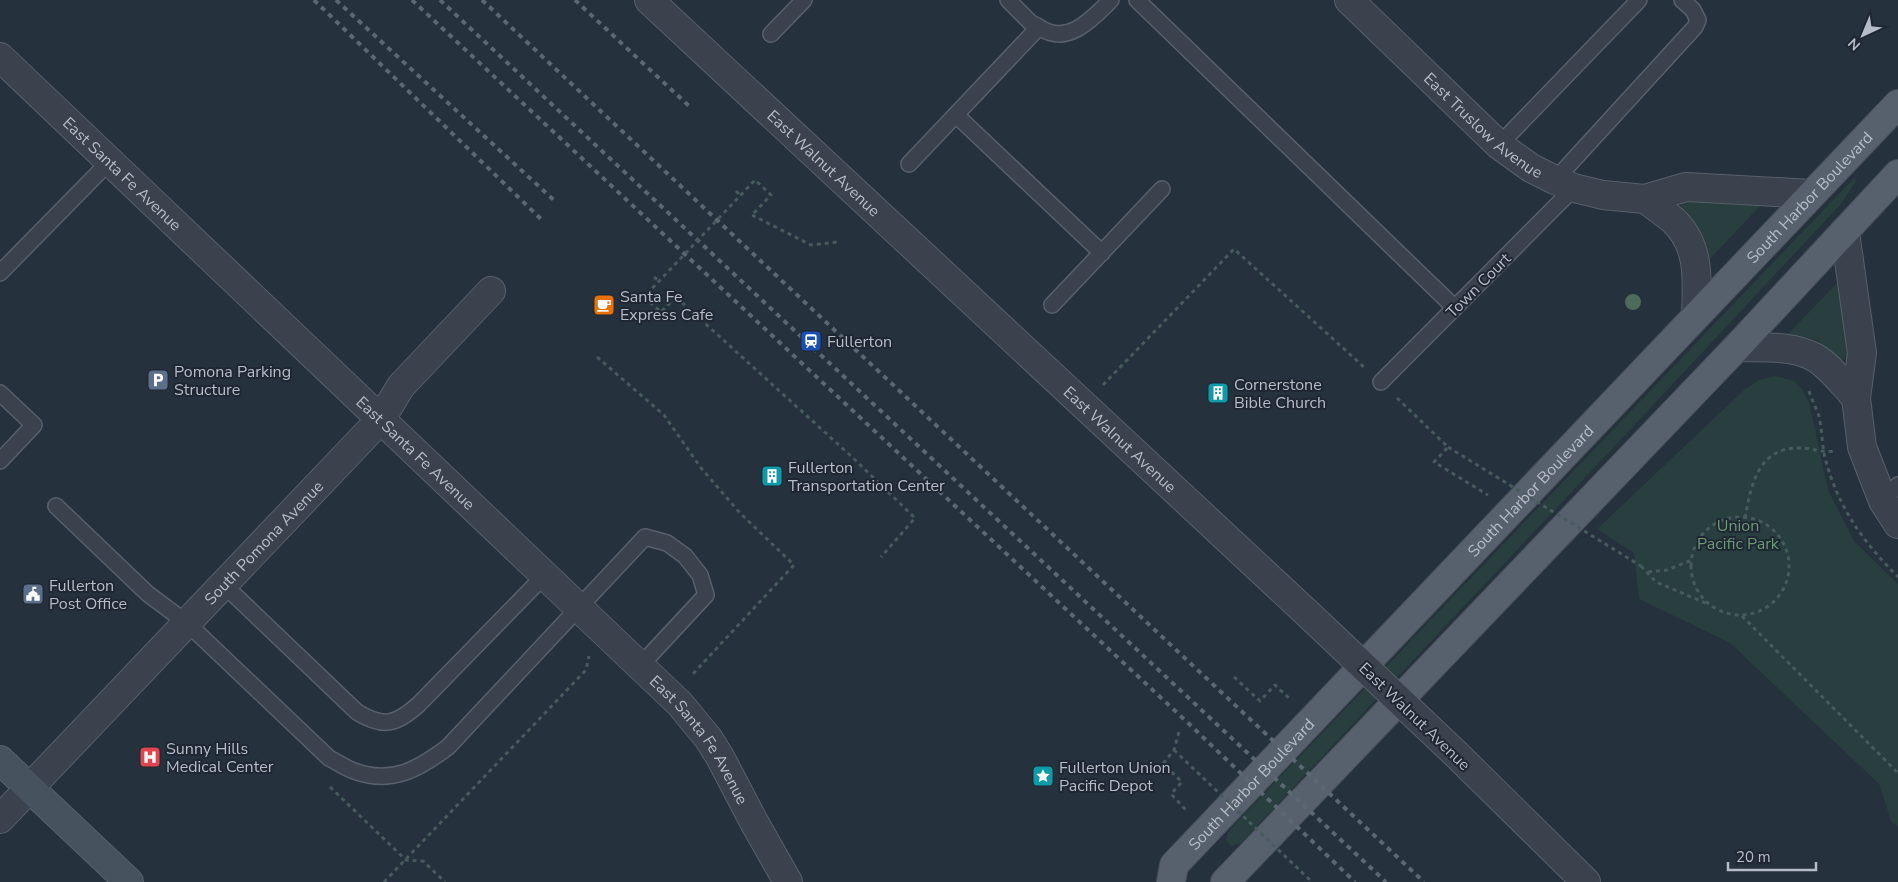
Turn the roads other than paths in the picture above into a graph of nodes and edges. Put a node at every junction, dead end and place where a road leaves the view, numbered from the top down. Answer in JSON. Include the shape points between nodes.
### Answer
{"nodes":[{"id":1,"x":649,"y":0,"type":"edge"},
{"id":2,"x":804,"y":0,"type":"edge"},
{"id":3,"x":1008,"y":0,"type":"edge"},
{"id":4,"x":1111,"y":0,"type":"edge"},
{"id":5,"x":1137,"y":0,"type":"edge"},
{"id":6,"x":1349,"y":0,"type":"edge"},
{"id":7,"x":1640,"y":0,"type":"edge"},
{"id":8,"x":1682,"y":0,"type":"edge"},
{"id":9,"x":1039,"y":28,"type":"junction"},
{"id":10,"x":771,"y":34,"type":"dead end"},
{"id":11,"x":0,"y":57,"type":"edge"},
{"id":12,"x":1898,"y":104,"type":"edge"},
{"id":13,"x":956,"y":115,"type":"junction"},
{"id":14,"x":1499,"y":145,"type":"junction"},
{"id":15,"x":110,"y":162,"type":"junction"},
{"id":16,"x":909,"y":164,"type":"dead end"},
{"id":17,"x":1898,"y":174,"type":"edge"},
{"id":18,"x":1564,"y":184,"type":"junction"},
{"id":19,"x":1162,"y":189,"type":"dead end"},
{"id":20,"x":1812,"y":194,"type":"junction"},
{"id":21,"x":1645,"y":199,"type":"junction"},
{"id":22,"x":1845,"y":232,"type":"junction"},
{"id":23,"x":1102,"y":253,"type":"junction"},
{"id":24,"x":0,"y":273,"type":"edge"},
{"id":25,"x":490,"y":291,"type":"dead end"},
{"id":26,"x":1052,"y":305,"type":"dead end"},
{"id":27,"x":1455,"y":308,"type":"junction"},
{"id":28,"x":1696,"y":315,"type":"junction"},
{"id":29,"x":1737,"y":347,"type":"junction"},
{"id":30,"x":1381,"y":382,"type":"road end"},
{"id":31,"x":0,"y":393,"type":"edge"},
{"id":32,"x":1856,"y":398,"type":"junction"},
{"id":33,"x":381,"y":418,"type":"junction"},
{"id":34,"x":0,"y":462,"type":"edge"},
{"id":35,"x":1890,"y":493,"type":"edge"},
{"id":36,"x":56,"y":506,"type":"dead end"},
{"id":37,"x":1898,"y":524,"type":"edge"},
{"id":38,"x":545,"y":575,"type":"junction"},
{"id":39,"x":223,"y":584,"type":"junction"},
{"id":40,"x":579,"y":608,"type":"junction"},
{"id":41,"x":186,"y":623,"type":"junction"},
{"id":42,"x":640,"y":666,"type":"junction"},
{"id":43,"x":0,"y":760,"type":"edge"},
{"id":44,"x":30,"y":787,"type":"junction"},
{"id":45,"x":0,"y":819,"type":"edge"},
{"id":46,"x":129,"y":882,"type":"edge"},
{"id":47,"x":788,"y":882,"type":"edge"},
{"id":48,"x":1171,"y":882,"type":"edge"},
{"id":49,"x":1225,"y":882,"type":"edge"},
{"id":50,"x":1586,"y":882,"type":"edge"}],
"edges":[{"from":1,"to":50,"type":"street","name":"East Walnut Avenue","bridge":true,"via":[[1307,613]]},
{"from":2,"to":10,"type":"lane"},
{"from":3,"to":9,"type":"lane"},
{"from":4,"to":9,"type":"lane","via":[[1086,24],[1066,35],[1046,33]]},
{"from":5,"to":27,"type":"lane"},
{"from":6,"to":14,"type":"street","name":"East Truslow Avenue"},
{"from":7,"to":14,"type":"lane"},
{"from":8,"to":18,"type":"lane","name":"Town Court","via":[[1698,20],[1695,28]]},
{"from":9,"to":13,"type":"lane"},
{"from":11,"to":15,"type":"street","name":"East Santa Fe Avenue"},
{"from":12,"to":20,"type":"main road","name":"South Harbor Boulevard"},
{"from":13,"to":16,"type":"lane"},
{"from":13,"to":23,"type":"lane"},
{"from":14,"to":18,"type":"street","name":"East Truslow Avenue","via":[[1531,168]]},
{"from":15,"to":24,"type":"lane"},
{"from":15,"to":33,"type":"street","name":"East Santa Fe Avenue"},
{"from":17,"to":22,"type":"main road"},
{"from":18,"to":21,"type":"street","name":"East Truslow Avenue","via":[[1603,195]]},
{"from":18,"to":27,"type":"lane","name":"Town Court"},
{"from":19,"to":23,"type":"lane"},
{"from":20,"to":21,"type":"street","name":"East Truslow Avenue","via":[[1686,187]]},
{"from":20,"to":28,"type":"main road","name":"South Harbor Boulevard"},
{"from":21,"to":28,"type":"street","via":[[1675,222],[1688,242],[1698,274]]},
{"from":22,"to":29,"type":"main road"},
{"from":22,"to":32,"type":"street","via":[[1862,353]]},
{"from":23,"to":26,"type":"lane"},
{"from":25,"to":33,"type":"street","name":"South Pomona Avenue","via":[[401,386]]},
{"from":27,"to":30,"type":"lane","name":"Town Court"},
{"from":28,"to":48,"type":"main road","name":"South Harbor Boulevard","via":[[1174,865]]},
{"from":29,"to":32,"type":"street","via":[[1778,348],[1814,357]]},
{"from":29,"to":49,"type":"main road"},
{"from":31,"to":34,"type":"lane","via":[[34,425]]},
{"from":32,"to":35,"type":"street","via":[[1862,447]]},
{"from":33,"to":38,"type":"street","name":"East Santa Fe Avenue"},
{"from":33,"to":39,"type":"street","name":"South Pomona Avenue"},
{"from":35,"to":37,"type":"street"},
{"from":36,"to":41,"type":"lane","via":[[148,594]]},
{"from":38,"to":39,"type":"lane","via":[[419,704],[397,721],[383,723],[357,712]]},
{"from":38,"to":40,"type":"street","name":"East Santa Fe Avenue"},
{"from":39,"to":41,"type":"street","name":"South Pomona Avenue"},
{"from":40,"to":41,"type":"lane","via":[[448,747],[426,764],[402,774],[377,776],[354,771],[329,758]]},
{"from":40,"to":42,"type":"street","name":"East Santa Fe Avenue"},
{"from":40,"to":42,"type":"lane","via":[[645,537],[666,543],[685,556],[700,575],[706,595]]},
{"from":41,"to":44,"type":"street","name":"South Pomona Avenue"},
{"from":42,"to":47,"type":"street","name":"East Santa Fe Avenue","via":[[680,704],[708,738]]},
{"from":43,"to":44,"type":"main road"},
{"from":44,"to":45,"type":"street","name":"South Pomona Avenue"},
{"from":44,"to":46,"type":"main road"}]}
